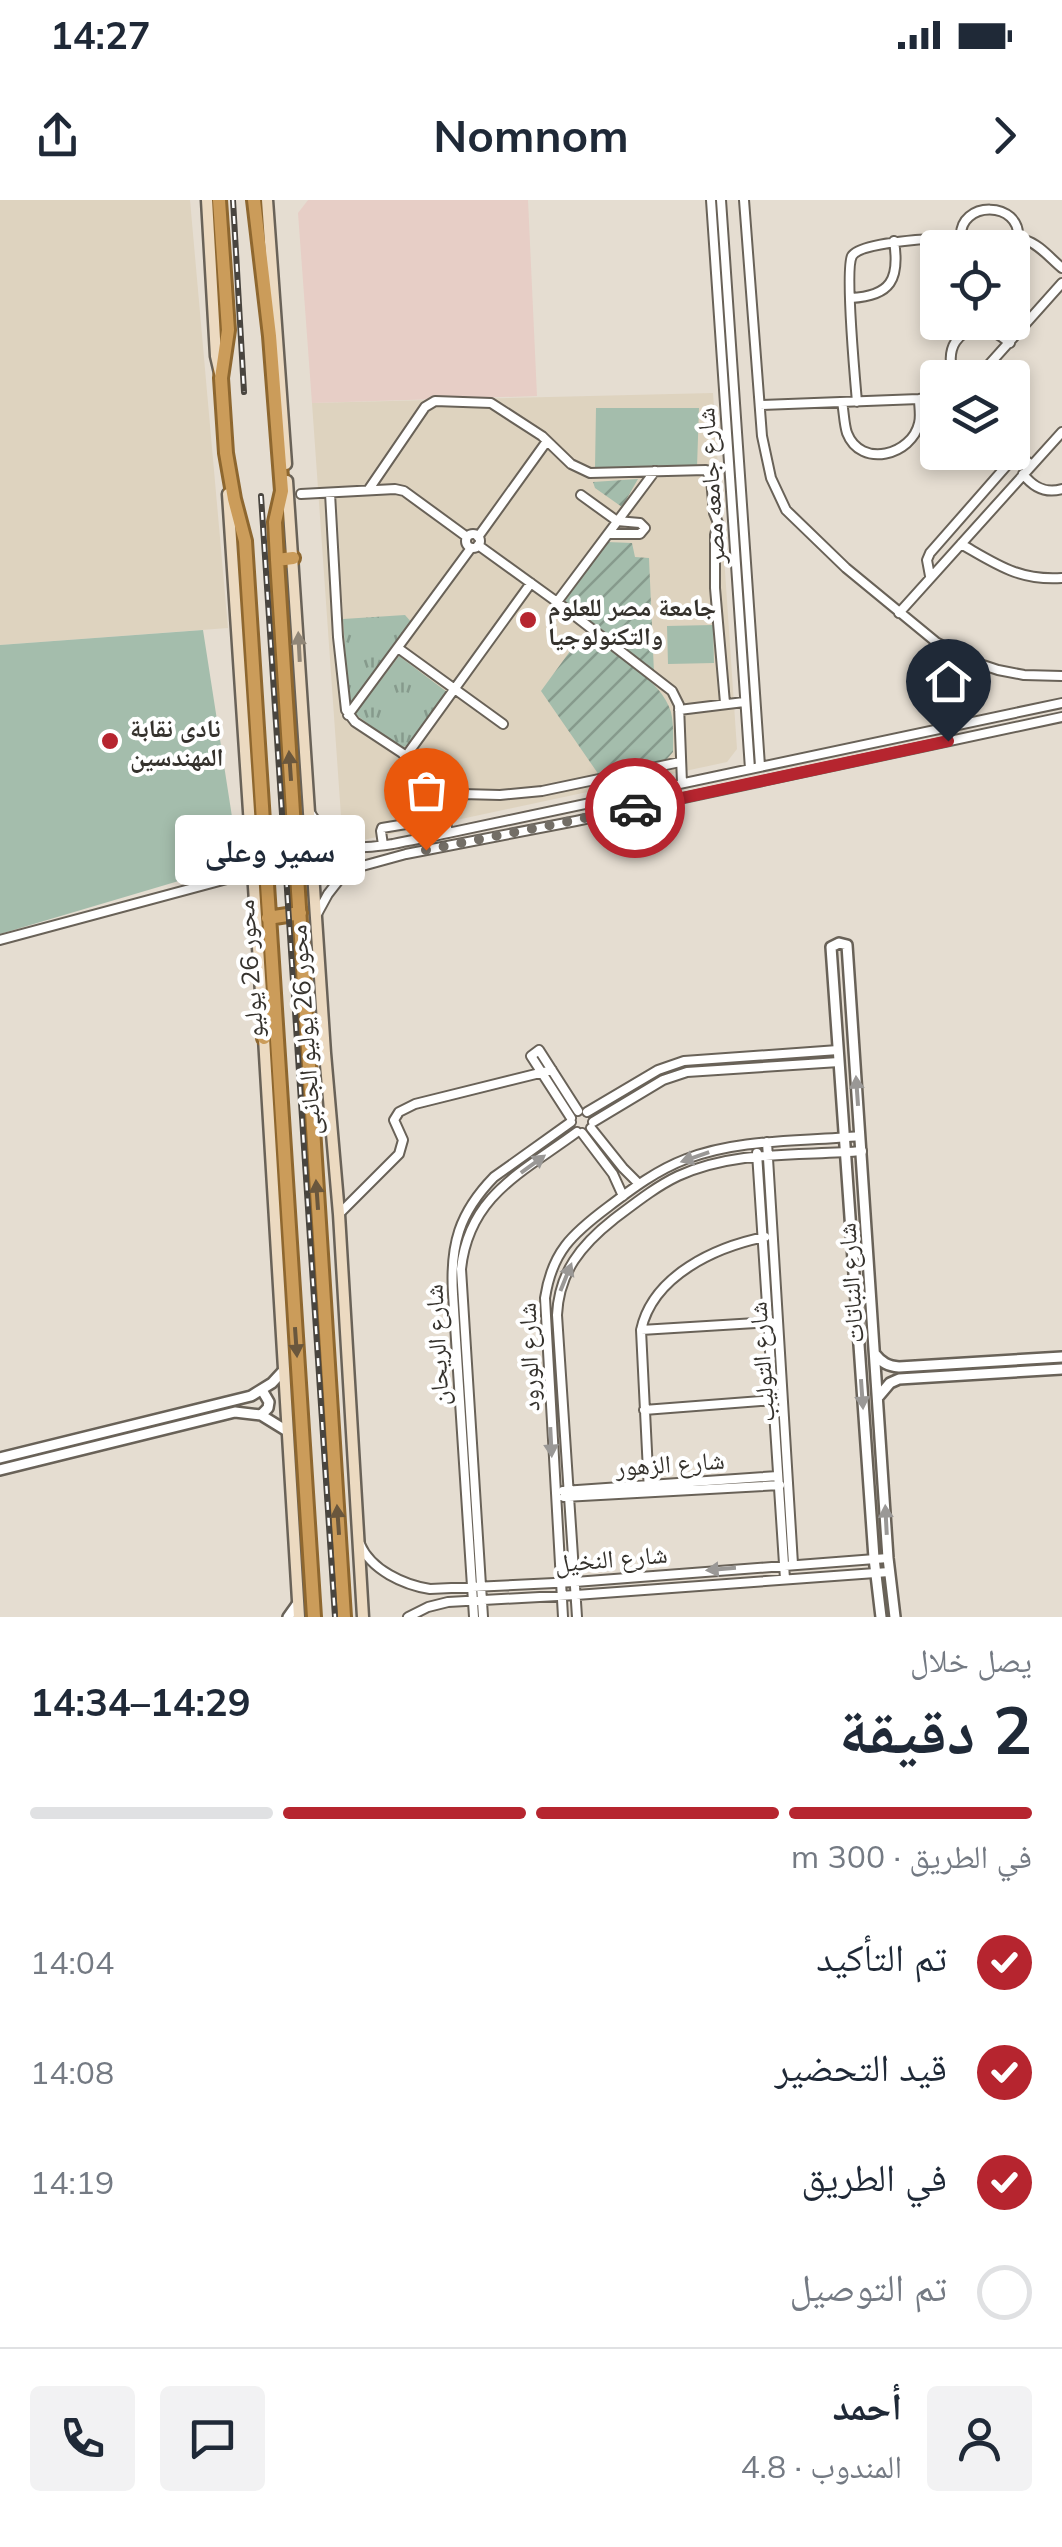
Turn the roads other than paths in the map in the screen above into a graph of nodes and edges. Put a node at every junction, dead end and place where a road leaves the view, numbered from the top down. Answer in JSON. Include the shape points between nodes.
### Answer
{"nodes":[{"id":1,"x":254,"y":200,"type":"edge"},
{"id":2,"x":267,"y":200,"type":"edge"},
{"id":3,"x":711,"y":200,"type":"edge"},
{"id":4,"x":720,"y":200,"type":"edge"},
{"id":5,"x":744,"y":200,"type":"edge"},
{"id":6,"x":208,"y":201,"type":"edge"},
{"id":7,"x":960,"y":230,"type":"edge"},
{"id":8,"x":1019,"y":230,"type":"edge"},
{"id":9,"x":920,"y":240,"type":"edge"},
{"id":10,"x":894,"y":241,"type":"junction"},
{"id":11,"x":1030,"y":243,"type":"edge"},
{"id":12,"x":1062,"y":268,"type":"edge"},
{"id":13,"x":1062,"y":284,"type":"edge"},
{"id":14,"x":851,"y":298,"type":"junction"},
{"id":15,"x":1010,"y":343,"type":"junction"},
{"id":16,"x":949,"y":360,"type":"edge"},
{"id":17,"x":994,"y":360,"type":"edge"},
{"id":18,"x":277,"y":392,"type":"junction"},
{"id":19,"x":919,"y":399,"type":"joint"},
{"id":20,"x":842,"y":402,"type":"junction"},
{"id":21,"x":856,"y":402,"type":"junction"},
{"id":22,"x":760,"y":405,"type":"junction"},
{"id":23,"x":1062,"y":432,"type":"edge"},
{"id":24,"x":547,"y":441,"type":"junction"},
{"id":25,"x":1031,"y":464,"type":"junction"},
{"id":26,"x":655,"y":471,"type":"junction"},
{"id":27,"x":1023,"y":474,"type":"junction"},
{"id":28,"x":1062,"y":489,"type":"edge"},
{"id":29,"x":369,"y":490,"type":"junction"},
{"id":30,"x":330,"y":493,"type":"junction"},
{"id":31,"x":301,"y":494,"type":"dead end"},
{"id":32,"x":581,"y":495,"type":"dead end"},
{"id":33,"x":617,"y":522,"type":"junction"},
{"id":34,"x":608,"y":534,"type":"junction"},
{"id":35,"x":476,"y":543,"type":"junction"},
{"id":36,"x":961,"y":544,"type":"junction"},
{"id":37,"x":294,"y":558,"type":"junction"},
{"id":38,"x":277,"y":560,"type":"junction"},
{"id":39,"x":930,"y":576,"type":"junction"},
{"id":40,"x":1062,"y":578,"type":"edge"},
{"id":41,"x":531,"y":583,"type":"junction"},
{"id":42,"x":242,"y":596,"type":"junction"},
{"id":43,"x":558,"y":602,"type":"junction"},
{"id":44,"x":900,"y":612,"type":"junction"},
{"id":45,"x":398,"y":648,"type":"junction"},
{"id":46,"x":1062,"y":676,"type":"edge"},
{"id":47,"x":454,"y":688,"type":"junction"},
{"id":48,"x":744,"y":702,"type":"junction"},
{"id":49,"x":726,"y":703,"type":"junction"},
{"id":50,"x":1062,"y":703,"type":"edge"},
{"id":51,"x":679,"y":710,"type":"junction"},
{"id":52,"x":348,"y":714,"type":"junction"},
{"id":53,"x":1062,"y":717,"type":"edge"},
{"id":54,"x":502,"y":724,"type":"dead end"},
{"id":55,"x":406,"y":756,"type":"junction"},
{"id":56,"x":680,"y":762,"type":"junction"},
{"id":57,"x":760,"y":766,"type":"junction"},
{"id":58,"x":750,"y":768,"type":"junction"},
{"id":59,"x":682,"y":783,"type":"junction"},
{"id":60,"x":442,"y":800,"type":"junction"},
{"id":61,"x":308,"y":810,"type":"junction"},
{"id":62,"x":448,"y":834,"type":"junction"},
{"id":63,"x":383,"y":845,"type":"junction"},
{"id":64,"x":356,"y":849,"type":"junction"},
{"id":65,"x":355,"y":868,"type":"junction"},
{"id":66,"x":253,"y":872,"type":"junction"},
{"id":67,"x":300,"y":913,"type":"junction"},
{"id":68,"x":316,"y":916,"type":"junction"},
{"id":69,"x":268,"y":918,"type":"junction"},
{"id":70,"x":0,"y":940,"type":"edge"},
{"id":71,"x":274,"y":1008,"type":"junction"},
{"id":72,"x":264,"y":1038,"type":"junction"},
{"id":73,"x":838,"y":1050,"type":"junction"},
{"id":74,"x":711,"y":1058,"type":"junction"},
{"id":75,"x":840,"y":1062,"type":"junction"},
{"id":76,"x":712,"y":1069,"type":"junction"},
{"id":77,"x":552,"y":1070,"type":"junction"},
{"id":78,"x":542,"y":1073,"type":"junction"},
{"id":79,"x":577,"y":1116,"type":"junction"},
{"id":80,"x":592,"y":1125,"type":"junction"},
{"id":81,"x":580,"y":1133,"type":"junction"},
{"id":82,"x":860,"y":1136,"type":"junction"},
{"id":83,"x":844,"y":1138,"type":"junction"},
{"id":84,"x":767,"y":1142,"type":"junction"},
{"id":85,"x":756,"y":1144,"type":"junction"},
{"id":86,"x":862,"y":1151,"type":"junction"},
{"id":87,"x":846,"y":1152,"type":"junction"},
{"id":88,"x":768,"y":1155,"type":"junction"},
{"id":89,"x":757,"y":1156,"type":"junction"},
{"id":90,"x":639,"y":1184,"type":"junction"},
{"id":91,"x":652,"y":1192,"type":"junction"},
{"id":92,"x":623,"y":1196,"type":"junction"},
{"id":93,"x":627,"y":1209,"type":"junction"},
{"id":94,"x":339,"y":1214,"type":"junction"},
{"id":95,"x":472,"y":1214,"type":"junction"},
{"id":96,"x":773,"y":1236,"type":"junction"},
{"id":97,"x":762,"y":1238,"type":"junction"},
{"id":98,"x":773,"y":1322,"type":"junction"},
{"id":99,"x":545,"y":1326,"type":"junction"},
{"id":100,"x":557,"y":1326,"type":"junction"},
{"id":101,"x":641,"y":1330,"type":"junction"},
{"id":102,"x":559,"y":1352,"type":"junction"},
{"id":103,"x":547,"y":1353,"type":"junction"},
{"id":104,"x":874,"y":1353,"type":"junction"},
{"id":105,"x":1062,"y":1356,"type":"edge"},
{"id":106,"x":284,"y":1370,"type":"junction"},
{"id":107,"x":1062,"y":1370,"type":"edge"},
{"id":108,"x":262,"y":1390,"type":"junction"},
{"id":109,"x":878,"y":1398,"type":"junction"},
{"id":110,"x":778,"y":1400,"type":"junction"},
{"id":111,"x":644,"y":1410,"type":"junction"},
{"id":112,"x":261,"y":1415,"type":"junction"},
{"id":113,"x":288,"y":1431,"type":"junction"},
{"id":114,"x":0,"y":1458,"type":"edge"},
{"id":115,"x":0,"y":1470,"type":"edge"},
{"id":116,"x":783,"y":1480,"type":"junction"},
{"id":117,"x":649,"y":1488,"type":"junction"},
{"id":118,"x":554,"y":1494,"type":"junction"},
{"id":119,"x":568,"y":1494,"type":"junction"},
{"id":120,"x":357,"y":1538,"type":"junction"},
{"id":121,"x":874,"y":1558,"type":"junction"},
{"id":122,"x":888,"y":1558,"type":"junction"},
{"id":123,"x":788,"y":1564,"type":"junction"},
{"id":124,"x":890,"y":1572,"type":"junction"},
{"id":125,"x":876,"y":1574,"type":"junction"},
{"id":126,"x":789,"y":1579,"type":"junction"},
{"id":127,"x":575,"y":1582,"type":"junction"},
{"id":128,"x":560,"y":1583,"type":"junction"},
{"id":129,"x":476,"y":1586,"type":"junction"},
{"id":130,"x":576,"y":1595,"type":"junction"},
{"id":131,"x":562,"y":1596,"type":"junction"},
{"id":132,"x":477,"y":1600,"type":"junction"},
{"id":133,"x":298,"y":1603,"type":"junction"},
{"id":134,"x":288,"y":1617,"type":"edge"},
{"id":135,"x":299,"y":1617,"type":"edge"},
{"id":136,"x":314,"y":1617,"type":"edge"},
{"id":137,"x":344,"y":1617,"type":"edge"},
{"id":138,"x":363,"y":1617,"type":"edge"},
{"id":139,"x":408,"y":1617,"type":"edge"},
{"id":140,"x":474,"y":1617,"type":"edge"},
{"id":141,"x":483,"y":1617,"type":"edge"},
{"id":142,"x":563,"y":1617,"type":"edge"},
{"id":143,"x":577,"y":1617,"type":"edge"},
{"id":144,"x":881,"y":1617,"type":"edge"},
{"id":145,"x":895,"y":1617,"type":"edge"}],
"edges":[{"from":1,"to":18,"type":"highway"},
{"from":2,"to":18,"type":"main road","name":"محور 26 يوليو الجانبى"},
{"from":3,"to":48,"type":"street","name":"شارع جامعه مصر"},
{"from":4,"to":57,"type":"street","name":"شارع جامعه مصر"},
{"from":5,"to":22,"type":"street"},
{"from":6,"to":42,"type":"highway","name":"محور 26 يوليو","via":[[228,330],[221,378],[226,453],[245,541]]},
{"from":7,"to":8,"type":"street","via":[[964,215],[984,202],[1007,206]]},
{"from":9,"to":10,"type":"street"},
{"from":10,"to":14,"type":"street","via":[[897,267],[890,284],[866,298]]},
{"from":10,"to":14,"type":"street","via":[[858,248],[851,256]]},
{"from":11,"to":12,"type":"street"},
{"from":13,"to":15,"type":"street"},
{"from":14,"to":21,"type":"street"},
{"from":15,"to":16,"type":"street","via":[[988,330],[964,333]]},
{"from":15,"to":17,"type":"street"},
{"from":18,"to":37,"type":"main road","name":"محور 26 يوليو الجانبى"},
{"from":18,"to":38,"type":"highway"},
{"from":19,"to":20,"type":"street","via":[[916,431],[894,453],[882,455],[854,444]]},
{"from":19,"to":21,"type":"street"},
{"from":20,"to":21,"type":"street"},
{"from":20,"to":22,"type":"street"},
{"from":22,"to":44,"type":"street","via":[[766,460],[786,510]]},
{"from":23,"to":25,"type":"street"},
{"from":24,"to":26,"type":"street","via":[[590,472]]},
{"from":24,"to":29,"type":"street","via":[[491,402],[430,402]]},
{"from":24,"to":35,"type":"street"},
{"from":25,"to":27,"type":"street"},
{"from":25,"to":39,"type":"street","via":[[1016,455],[930,553]]},
{"from":26,"to":33,"type":"street"},
{"from":26,"to":49,"type":"street","via":[[710,474]]},
{"from":27,"to":28,"type":"street","via":[[1042,490]]},
{"from":27,"to":36,"type":"street"},
{"from":29,"to":30,"type":"street"},
{"from":29,"to":35,"type":"street","via":[[404,491],[466,542]]},
{"from":30,"to":31,"type":"street"},
{"from":30,"to":52,"type":"street"},
{"from":32,"to":33,"type":"street"},
{"from":33,"to":34,"type":"street"},
{"from":33,"to":34,"type":"street","via":[[645,528],[640,534]]},
{"from":34,"to":43,"type":"street"},
{"from":35,"to":41,"type":"street"},
{"from":35,"to":45,"type":"street"},
{"from":36,"to":39,"type":"street"},
{"from":36,"to":40,"type":"street","via":[[1010,572]]},
{"from":37,"to":38,"type":"highway"},
{"from":61,"to":37,"type":"main road","name":"محور 26 يوليو الجانبى","one_way":true},
{"from":67,"to":38,"type":"highway","one_way":true},
{"from":39,"to":44,"type":"street"},
{"from":41,"to":43,"type":"street"},
{"from":41,"to":47,"type":"street"},
{"from":42,"to":66,"type":"main road","name":"محور 26 يوليو الجانبى"},
{"from":42,"to":69,"type":"highway","name":"محور 26 يوليو"},
{"from":43,"to":51,"type":"street","via":[[660,680]]},
{"from":44,"to":46,"type":"street","via":[[936,642],[980,664]]},
{"from":45,"to":47,"type":"street"},
{"from":45,"to":52,"type":"street"},
{"from":47,"to":54,"type":"street"},
{"from":47,"to":55,"type":"street"},
{"from":48,"to":49,"type":"street"},
{"from":48,"to":58,"type":"street","name":"شارع جامعه مصر"},
{"from":49,"to":51,"type":"street"},
{"from":50,"to":57,"type":"street"},
{"from":51,"to":56,"type":"street"},
{"from":52,"to":55,"type":"street"},
{"from":53,"to":65,"type":"street"},
{"from":55,"to":60,"type":"street"},
{"from":56,"to":59,"type":"street"},
{"from":56,"to":60,"type":"street","via":[[542,791]]},
{"from":57,"to":58,"type":"street"},
{"from":58,"to":59,"type":"street"},
{"from":59,"to":62,"type":"street"},
{"from":60,"to":62,"type":"street"},
{"from":60,"to":63,"type":"street","via":[[418,822],[382,828]]},
{"from":61,"to":64,"type":"street","via":[[329,837]]},
{"from":61,"to":68,"type":"main road","name":"محور 26 يوليو الجانبى"},
{"from":62,"to":63,"type":"street"},
{"from":63,"to":64,"type":"street"},
{"from":64,"to":65,"type":"street","via":[[345,856]]},
{"from":65,"to":68,"type":"street","via":[[335,884]]},
{"from":66,"to":70,"type":"street"},
{"from":66,"to":72,"type":"main road","name":"محور 26 يوليو الجانبى"},
{"from":67,"to":69,"type":"highway"},
{"from":137,"to":67,"type":"highway","one_way":true},
{"from":68,"to":94,"type":"main road","name":"محور 26 يوليو الجانبى"},
{"from":69,"to":71,"type":"highway","name":"محور 26 يوليو"},
{"from":71,"to":72,"type":"highway"},
{"from":71,"to":136,"type":"highway","name":"محور 26 يوليو","one_way":true},
{"from":72,"to":106,"type":"main road","name":"محور 26 يوليو الجانبى"},
{"from":73,"to":74,"type":"street","name":"شارع الريحان"},
{"from":73,"to":75,"type":"street","name":"شارع النباتات"},
{"from":82,"to":73,"type":"street","name":"شارع النباتات","one_way":true,"via":[[847,946],[839,943],[831,947]]},
{"from":74,"to":76,"type":"street"},
{"from":74,"to":79,"type":"street","name":"شارع الريحان","via":[[658,1070]]},
{"from":75,"to":76,"type":"street"},
{"from":75,"to":83,"type":"street","name":"شارع النباتات"},
{"from":76,"to":80,"type":"street","via":[[663,1080]]},
{"from":77,"to":78,"type":"street"},
{"from":77,"to":78,"type":"street","via":[[535,1053]]},
{"from":77,"to":79,"type":"street"},
{"from":78,"to":79,"type":"street"},
{"from":78,"to":94,"type":"street","via":[[399,1112],[399,1154]]},
{"from":79,"to":80,"type":"street"},
{"from":79,"to":81,"type":"street"},
{"from":79,"to":95,"type":"street","name":"شارع الريحان","via":[[494,1177]]},
{"from":80,"to":81,"type":"street","name":"شارع الريحان"},
{"from":80,"to":90,"type":"street"},
{"from":81,"to":92,"type":"street"},
{"from":95,"to":81,"type":"street","name":"شارع الريحان","one_way":true},
{"from":82,"to":83,"type":"street","name":"شارع الورود"},
{"from":82,"to":86,"type":"street","name":"شارع النباتات"},
{"from":83,"to":84,"type":"street","name":"شارع الورود"},
{"from":83,"to":87,"type":"street","name":"شارع النباتات"},
{"from":84,"to":85,"type":"street","name":"شارع الورود"},
{"from":84,"to":88,"type":"street","name":"شارع التوليب"},
{"from":85,"to":89,"type":"street","name":"شارع التوليب"},
{"from":85,"to":90,"type":"street","name":"شارع الورود","one_way":true,"via":[[704,1153]]},
{"from":86,"to":87,"type":"street","name":"شارع الورود"},
{"from":86,"to":104,"type":"street","name":"شارع النباتات"},
{"from":87,"to":88,"type":"street","name":"شارع الورود"},
{"from":87,"to":121,"type":"street","name":"شارع النباتات","one_way":true},
{"from":88,"to":89,"type":"street","name":"شارع الورود"},
{"from":88,"to":96,"type":"street","name":"شارع التوليب"},
{"from":89,"to":91,"type":"street","name":"شارع الورود","via":[[694,1170]]},
{"from":89,"to":97,"type":"street","name":"شارع التوليب"},
{"from":90,"to":91,"type":"street"},
{"from":90,"to":92,"type":"street","name":"شارع الورود"},
{"from":91,"to":93,"type":"street","name":"شارع الورود"},
{"from":92,"to":93,"type":"street"},
{"from":92,"to":99,"type":"street","name":"شارع الورود","via":[[562,1249],[548,1280]]},
{"from":100,"to":93,"type":"street","name":"شارع الورود","one_way":true,"via":[[561,1284],[575,1256]]},
{"from":94,"to":120,"type":"main road","name":"محور 26 يوليو الجانبى"},
{"from":95,"to":129,"type":"street","name":"شارع الريحان","via":[[460,1268]]},
{"from":96,"to":97,"type":"street"},
{"from":96,"to":98,"type":"street","name":"شارع التوليب"},
{"from":97,"to":98,"type":"street","name":"شارع التوليب"},
{"from":97,"to":101,"type":"street","via":[[722,1248],[687,1268],[658,1297]]},
{"from":98,"to":101,"type":"street"},
{"from":98,"to":110,"type":"street","name":"شارع التوليب"},
{"from":99,"to":100,"type":"street"},
{"from":99,"to":103,"type":"street","name":"شارع الورود"},
{"from":100,"to":102,"type":"street","name":"شارع الورود"},
{"from":101,"to":111,"type":"street"},
{"from":102,"to":103,"type":"street"},
{"from":102,"to":119,"type":"street","name":"شارع الورود"},
{"from":103,"to":118,"type":"street","name":"شارع الورود","one_way":true},
{"from":104,"to":105,"type":"street","via":[[889,1366]]},
{"from":104,"to":109,"type":"street","name":"شارع النباتات"},
{"from":106,"to":108,"type":"street"},
{"from":106,"to":113,"type":"main road","name":"محور 26 يوليو الجانبى"},
{"from":107,"to":109,"type":"street","via":[[899,1379]]},
{"from":108,"to":112,"type":"street","via":[[269,1402]]},
{"from":108,"to":114,"type":"street"},
{"from":122,"to":109,"type":"street","name":"شارع النباتات","one_way":true},
{"from":110,"to":111,"type":"street"},
{"from":110,"to":116,"type":"street","name":"شارع التوليب"},
{"from":111,"to":117,"type":"street"},
{"from":112,"to":113,"type":"street"},
{"from":112,"to":115,"type":"street","via":[[235,1412]]},
{"from":113,"to":133,"type":"main road","name":"محور 26 يوليو الجانبى"},
{"from":116,"to":117,"type":"street","name":"شارع الزهور"},
{"from":116,"to":123,"type":"street","name":"شارع التوليب"},
{"from":117,"to":119,"type":"street","name":"شارع الزهور"},
{"from":118,"to":119,"type":"street","name":"شارع الزهور"},
{"from":118,"to":128,"type":"street","name":"شارع الورود"},
{"from":119,"to":127,"type":"street","name":"شارع الورود"},
{"from":120,"to":129,"type":"street","name":"شارع النخيل","via":[[375,1564],[402,1581],[430,1588]]},
{"from":120,"to":138,"type":"main road","name":"محور 26 يوليو الجانبى"},
{"from":121,"to":122,"type":"street","name":"شارع النخيل"},
{"from":121,"to":123,"type":"street","name":"شارع النخيل"},
{"from":121,"to":125,"type":"street","name":"شارع النباتات"},
{"from":122,"to":124,"type":"street","name":"شارع النباتات"},
{"from":123,"to":126,"type":"street","name":"شارع التوليب"},
{"from":123,"to":127,"type":"street","name":"شارع النخيل","one_way":true},
{"from":124,"to":125,"type":"street","name":"شارع النخيل"},
{"from":124,"to":145,"type":"street","name":"شارع النباتات"},
{"from":125,"to":126,"type":"street","name":"شارع النخيل"},
{"from":125,"to":144,"type":"street","name":"شارع النباتات"},
{"from":126,"to":130,"type":"street","name":"شارع النخيل"},
{"from":127,"to":128,"type":"street","name":"شارع النخيل"},
{"from":127,"to":130,"type":"street","name":"شارع الورود"},
{"from":128,"to":129,"type":"street","name":"شارع النخيل"},
{"from":128,"to":131,"type":"street","name":"شارع الورود"},
{"from":129,"to":132,"type":"street","name":"شارع الريحان"},
{"from":130,"to":131,"type":"street","name":"شارع النخيل"},
{"from":130,"to":143,"type":"street","name":"شارع الورود"},
{"from":131,"to":132,"type":"street","name":"شارع النخيل"},
{"from":131,"to":142,"type":"street","name":"شارع الورود"},
{"from":132,"to":139,"type":"street","name":"شارع النخيل","via":[[438,1604]]},
{"from":132,"to":140,"type":"street","name":"شارع الريحان"},
{"from":132,"to":141,"type":"street","name":"شارع الريحان"},
{"from":133,"to":134,"type":"street"},
{"from":133,"to":135,"type":"main road","name":"محور 26 يوليو الجانبى"}]}
